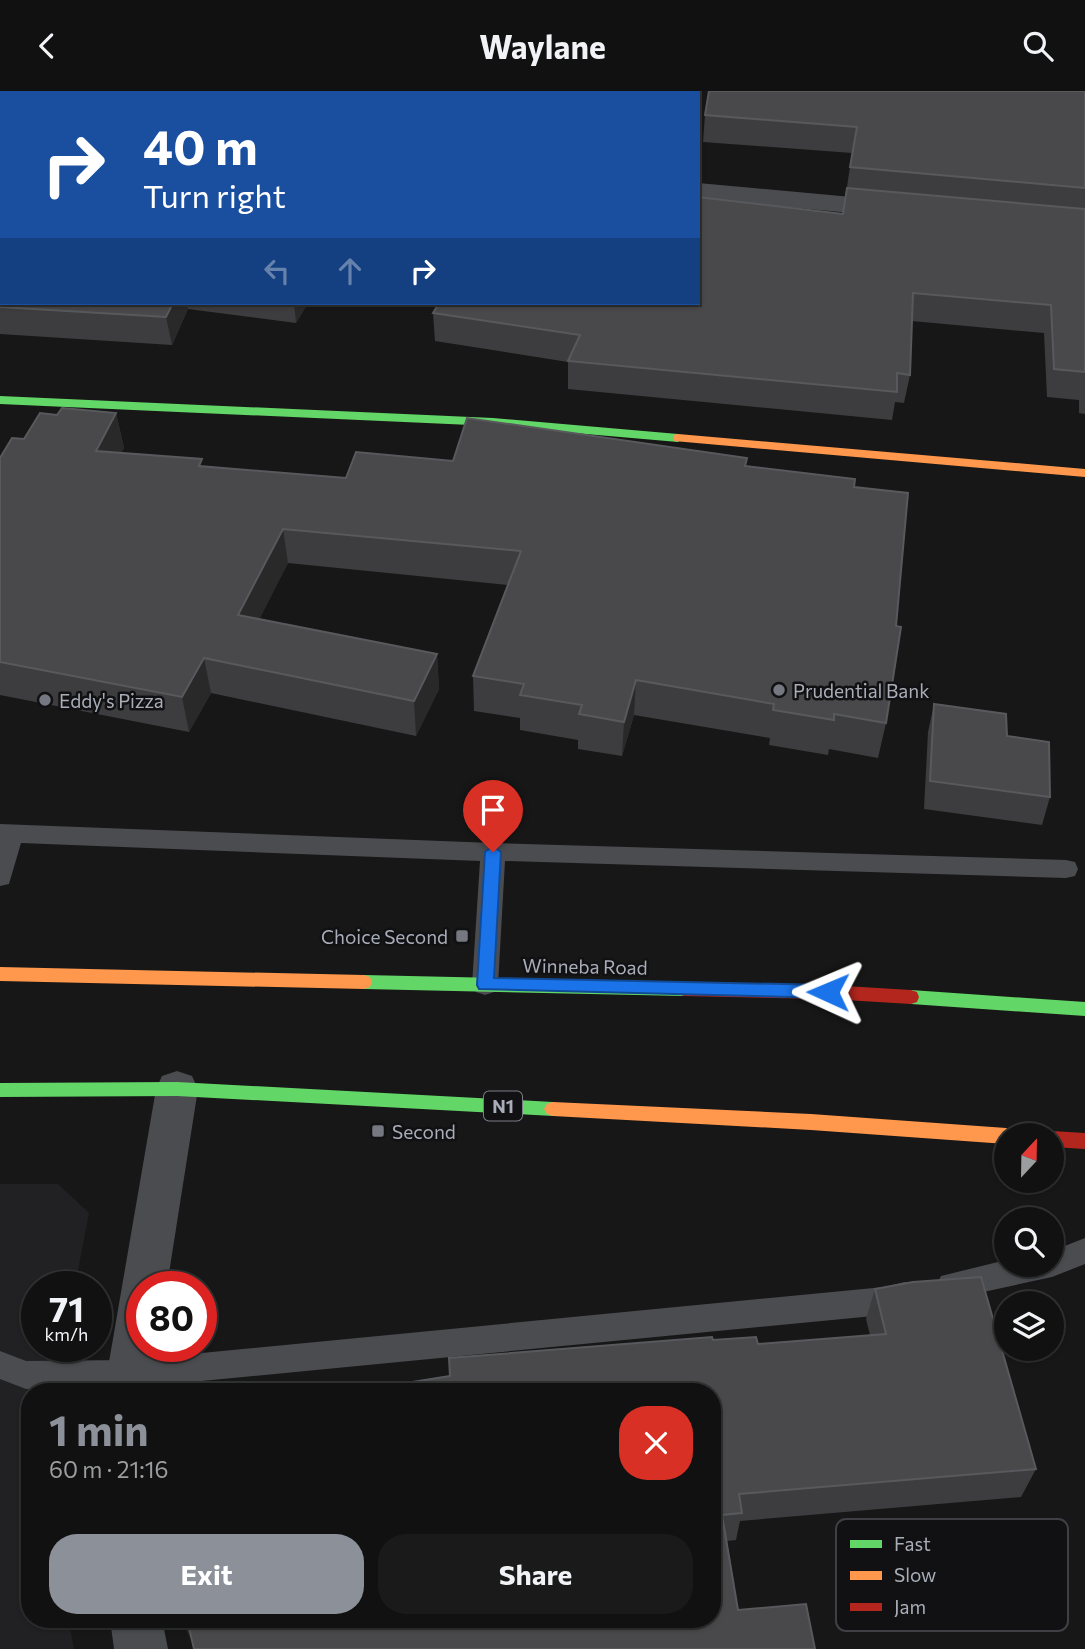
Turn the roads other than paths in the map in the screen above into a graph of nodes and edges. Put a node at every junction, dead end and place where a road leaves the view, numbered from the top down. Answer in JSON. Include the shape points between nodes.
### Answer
{"nodes":[{"id":1,"x":700,"y":191,"type":"edge"},
{"id":2,"x":919,"y":211,"type":"edge"},
{"id":3,"x":0,"y":400,"type":"edge"},
{"id":4,"x":1085,"y":474,"type":"edge"},
{"id":5,"x":5,"y":833,"type":"edge"},
{"id":6,"x":493,"y":852,"type":"junction"},
{"id":7,"x":1066,"y":869,"type":"dead end"},
{"id":8,"x":0,"y":877,"type":"edge"},
{"id":9,"x":0,"y":974,"type":"edge"},
{"id":10,"x":485,"y":985,"type":"junction"},
{"id":11,"x":1085,"y":1009,"type":"edge"},
{"id":12,"x":177,"y":1089,"type":"junction"},
{"id":13,"x":0,"y":1090,"type":"edge"},
{"id":14,"x":994,"y":1135,"type":"edge"},
{"id":15,"x":1064,"y":1140,"type":"edge"},
{"id":16,"x":1085,"y":1142,"type":"edge"},
{"id":17,"x":1085,"y":1251,"type":"edge"},
{"id":18,"x":1064,"y":1261,"type":"edge"},
{"id":19,"x":147,"y":1271,"type":"edge"},
{"id":20,"x":994,"y":1277,"type":"edge"},
{"id":21,"x":132,"y":1362,"type":"edge"},
{"id":22,"x":0,"y":1365,"type":"edge"},
{"id":23,"x":129,"y":1383,"type":"edge"},
{"id":24,"x":138,"y":1628,"type":"edge"},
{"id":25,"x":141,"y":1649,"type":"edge"}],
"edges":[{"from":1,"to":2,"type":"street"},
{"from":3,"to":4,"type":"main road","via":[[493,422]]},
{"from":5,"to":6,"type":"lane"},
{"from":5,"to":8,"type":"lane"},
{"from":6,"to":7,"type":"lane"},
{"from":6,"to":10,"type":"lane"},
{"from":9,"to":10,"type":"main road","name":"Winneba Road"},
{"from":10,"to":11,"type":"main road","name":"Winneba Road","via":[[828,992]]},
{"from":12,"to":13,"type":"main road","number":"N1"},
{"from":12,"to":14,"type":"main road","number":"N1"},
{"from":12,"to":19,"type":"street"},
{"from":15,"to":16,"type":"main road"},
{"from":17,"to":18,"type":"lane"},
{"from":20,"to":23,"type":"lane","via":[[884,1301]]},
{"from":21,"to":23,"type":"street"},
{"from":22,"to":23,"type":"lane","via":[[26,1375]]},
{"from":24,"to":25,"type":"street"}]}
